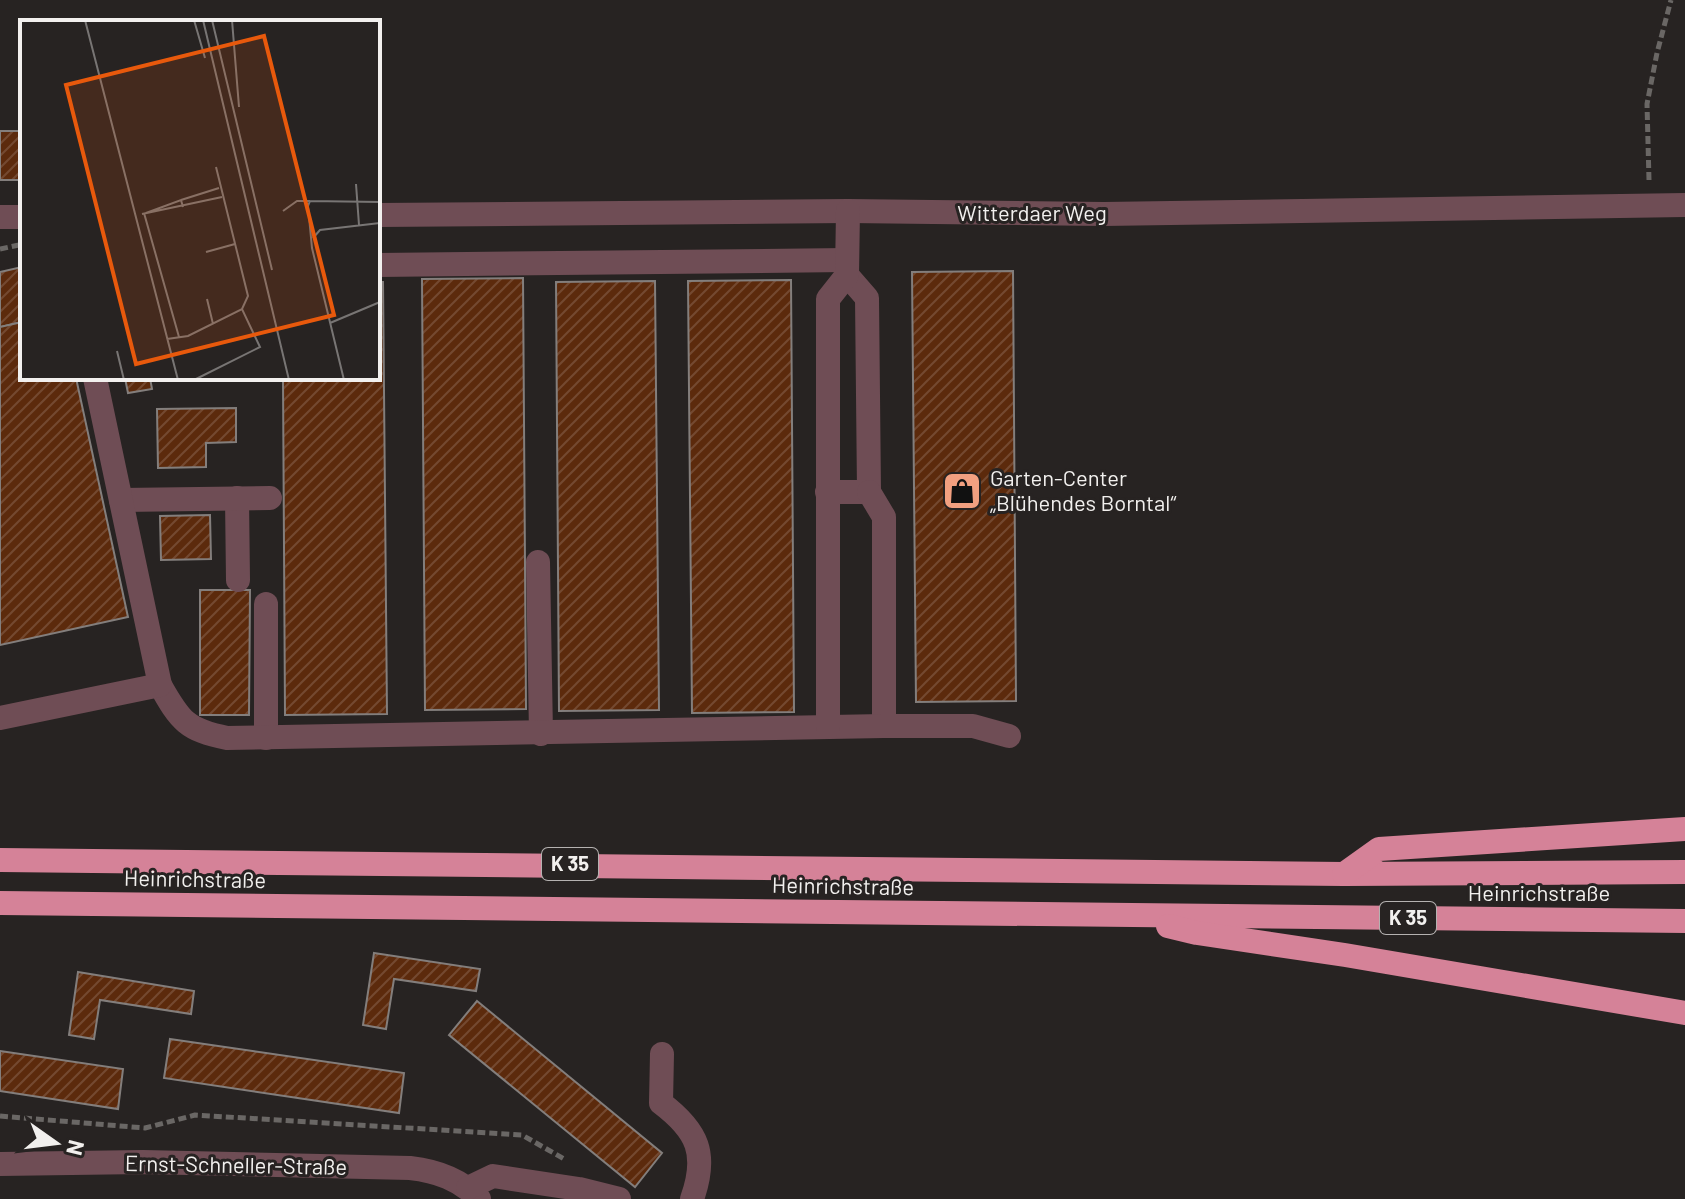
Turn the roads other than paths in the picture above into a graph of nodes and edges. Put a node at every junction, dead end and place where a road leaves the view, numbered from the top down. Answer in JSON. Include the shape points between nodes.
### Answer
{"nodes":[{"id":1,"x":1685,"y":205,"type":"edge"},
{"id":2,"x":848,"y":211,"type":"junction"},
{"id":3,"x":380,"y":215,"type":"edge"},
{"id":4,"x":380,"y":265,"type":"edge"},
{"id":5,"x":847,"y":267,"type":"junction"},
{"id":6,"x":95,"y":380,"type":"edge"},
{"id":7,"x":827,"y":492,"type":"junction"},
{"id":8,"x":869,"y":492,"type":"junction"},
{"id":9,"x":237,"y":498,"type":"junction"},
{"id":10,"x":270,"y":498,"type":"dead end"},
{"id":11,"x":121,"y":500,"type":"junction"},
{"id":12,"x":538,"y":562,"type":"dead end"},
{"id":13,"x":238,"y":580,"type":"dead end"},
{"id":14,"x":266,"y":604,"type":"dead end"},
{"id":15,"x":160,"y":685,"type":"junction"},
{"id":16,"x":0,"y":718,"type":"edge"},
{"id":17,"x":884,"y":726,"type":"junction"},
{"id":18,"x":828,"y":727,"type":"junction"},
{"id":19,"x":541,"y":734,"type":"junction"},
{"id":20,"x":1009,"y":736,"type":"dead end"},
{"id":21,"x":266,"y":738,"type":"junction"},
{"id":22,"x":1685,"y":829,"type":"edge"},
{"id":23,"x":0,"y":860,"type":"edge"},
{"id":24,"x":1685,"y":872,"type":"edge"},
{"id":25,"x":1344,"y":874,"type":"junction"},
{"id":26,"x":0,"y":903,"type":"edge"},
{"id":27,"x":1130,"y":916,"type":"junction"},
{"id":28,"x":1685,"y":921,"type":"edge"},
{"id":29,"x":1685,"y":1013,"type":"edge"},
{"id":30,"x":662,"y":1054,"type":"dead end"},
{"id":31,"x":0,"y":1164,"type":"edge"},
{"id":32,"x":473,"y":1193,"type":"edge"},
{"id":33,"x":619,"y":1199,"type":"edge"},
{"id":34,"x":692,"y":1199,"type":"edge"}],
"edges":[{"from":1,"to":2,"type":"street","name":"Witterdaer Weg","via":[[1104,214]]},
{"from":2,"to":3,"type":"street","name":"Witterdaer Weg"},
{"from":2,"to":5,"type":"street"},
{"from":4,"to":5,"type":"street"},
{"from":5,"to":7,"type":"street","via":[[828,299]]},
{"from":5,"to":8,"type":"street","via":[[867,298]]},
{"from":6,"to":11,"type":"street"},
{"from":7,"to":8,"type":"street"},
{"from":7,"to":18,"type":"street"},
{"from":8,"to":17,"type":"street","via":[[884,517]]},
{"from":9,"to":10,"type":"street"},
{"from":9,"to":11,"type":"street"},
{"from":9,"to":13,"type":"street"},
{"from":11,"to":15,"type":"street"},
{"from":12,"to":19,"type":"street"},
{"from":14,"to":21,"type":"street"},
{"from":15,"to":16,"type":"street"},
{"from":15,"to":21,"type":"street","via":[[176,714],[200,733]]},
{"from":17,"to":18,"type":"street"},
{"from":17,"to":20,"type":"street","via":[[973,726]]},
{"from":18,"to":19,"type":"street"},
{"from":19,"to":21,"type":"street"},
{"from":22,"to":25,"type":"highway","via":[[1379,849]]},
{"from":23,"to":25,"type":"highway","name":"Heinrichstraße","number":"K 35"},
{"from":24,"to":25,"type":"highway","name":"Heinrichstraße","number":"K 35"},
{"from":26,"to":27,"type":"highway","name":"Heinrichstraße","number":"K 35"},
{"from":27,"to":28,"type":"highway","name":"Heinrichstraße","number":"K 35"},
{"from":27,"to":29,"type":"highway","via":[[1197,933]]},
{"from":30,"to":34,"type":"street","via":[[661,1103],[684,1120],[699,1148]]},
{"from":31,"to":32,"type":"street","name":"Ernst-Schneller-Straße","via":[[410,1168],[435,1171]]},
{"from":32,"to":33,"type":"street","via":[[493,1176]]}]}
